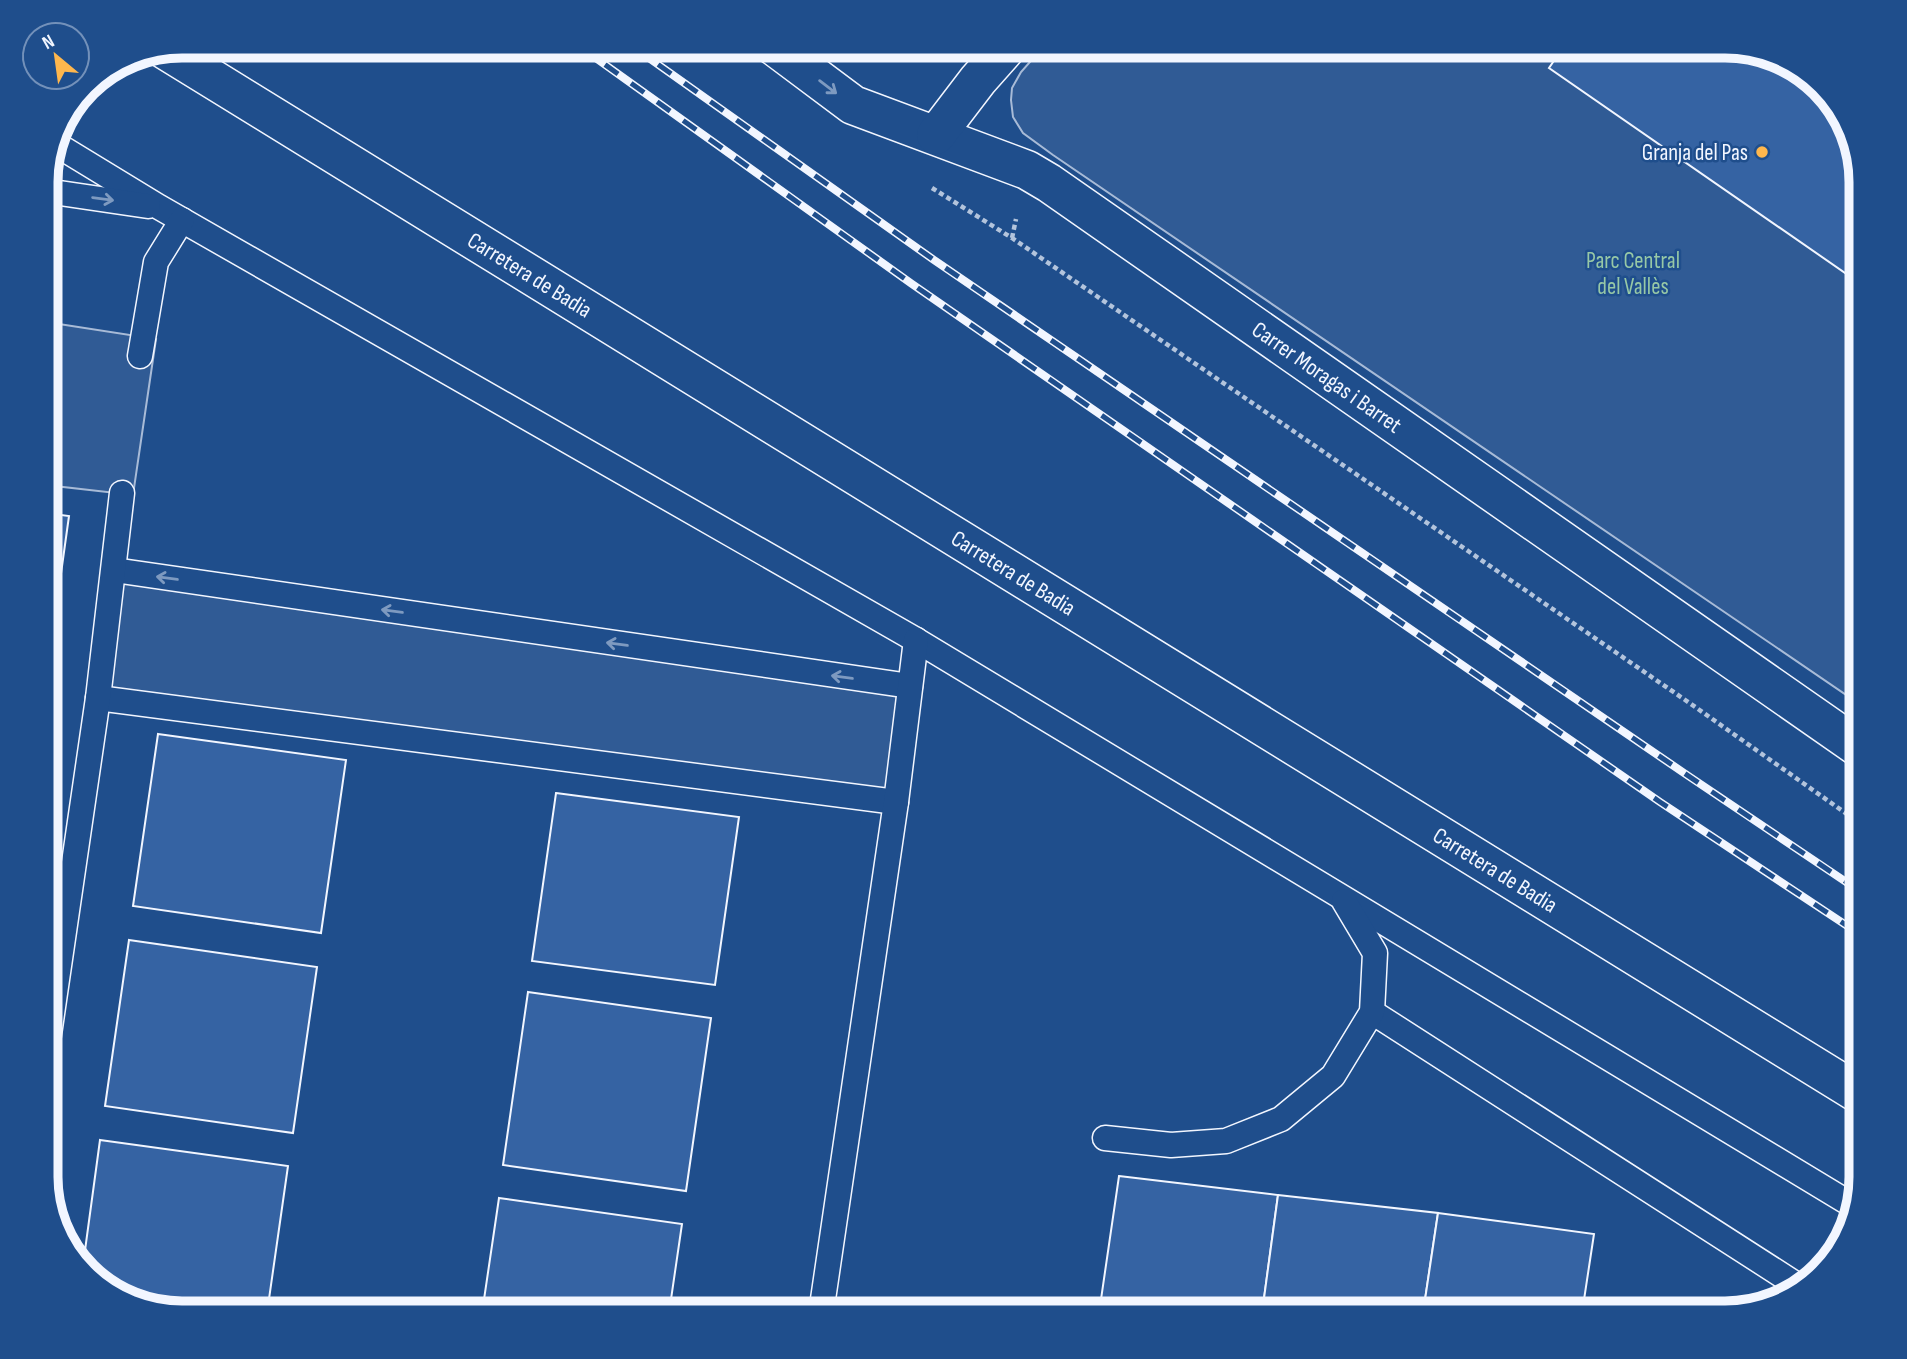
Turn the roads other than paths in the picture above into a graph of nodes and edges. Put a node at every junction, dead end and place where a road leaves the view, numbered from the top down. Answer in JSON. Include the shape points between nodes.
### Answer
{"nodes":[{"id":1,"x":179,"y":58,"type":"edge"},
{"id":2,"x":790,"y":58,"type":"edge"},
{"id":3,"x":997,"y":58,"type":"edge"},
{"id":4,"x":936,"y":135,"type":"junction"},
{"id":5,"x":63,"y":148,"type":"edge"},
{"id":6,"x":58,"y":193,"type":"edge"},
{"id":7,"x":159,"y":207,"type":"junction"},
{"id":8,"x":182,"y":220,"type":"junction"},
{"id":9,"x":140,"y":356,"type":"dead end"},
{"id":10,"x":122,"y":493,"type":"dead end"},
{"id":11,"x":114,"y":570,"type":"junction"},
{"id":12,"x":916,"y":640,"type":"junction"},
{"id":13,"x":910,"y":686,"type":"junction"},
{"id":14,"x":98,"y":698,"type":"junction"},
{"id":15,"x":1849,"y":739,"type":"edge"},
{"id":16,"x":895,"y":802,"type":"junction"},
{"id":17,"x":1342,"y":897,"type":"junction"},
{"id":18,"x":58,"y":973,"type":"edge"},
{"id":19,"x":1372,"y":1012,"type":"junction"},
{"id":20,"x":1849,"y":1088,"type":"edge"},
{"id":21,"x":1105,"y":1138,"type":"dead end"},
{"id":22,"x":1847,"y":1202,"type":"edge"},
{"id":23,"x":1791,"y":1281,"type":"edge"},
{"id":24,"x":823,"y":1301,"type":"edge"}],
"edges":[{"from":1,"to":20,"type":"street","name":"Carretera de Badia"},
{"from":2,"to":4,"type":"street","name":"Carrer Moragas i Barret","one_way":true,"via":[[853,105]]},
{"from":3,"to":4,"type":"street"},
{"from":4,"to":15,"type":"street","name":"Carrer Moragas i Barret","via":[[1049,183]]},
{"from":5,"to":7,"type":"lane"},
{"from":6,"to":7,"type":"lane","one_way":true},
{"from":7,"to":8,"type":"lane"},
{"from":8,"to":9,"type":"lane","via":[[156,262]]},
{"from":8,"to":12,"type":"lane"},
{"from":10,"to":11,"type":"lane"},
{"from":13,"to":11,"type":"lane","one_way":true},
{"from":11,"to":14,"type":"lane"},
{"from":12,"to":13,"type":"lane"},
{"from":12,"to":17,"type":"lane"},
{"from":13,"to":16,"type":"lane"},
{"from":14,"to":16,"type":"lane"},
{"from":14,"to":18,"type":"lane"},
{"from":16,"to":24,"type":"lane"},
{"from":17,"to":19,"type":"lane","via":[[1375,953]]},
{"from":17,"to":22,"type":"lane"},
{"from":19,"to":21,"type":"lane","via":[[1333,1076],[1281,1119],[1226,1140],[1171,1145]]},
{"from":19,"to":23,"type":"lane"}]}
